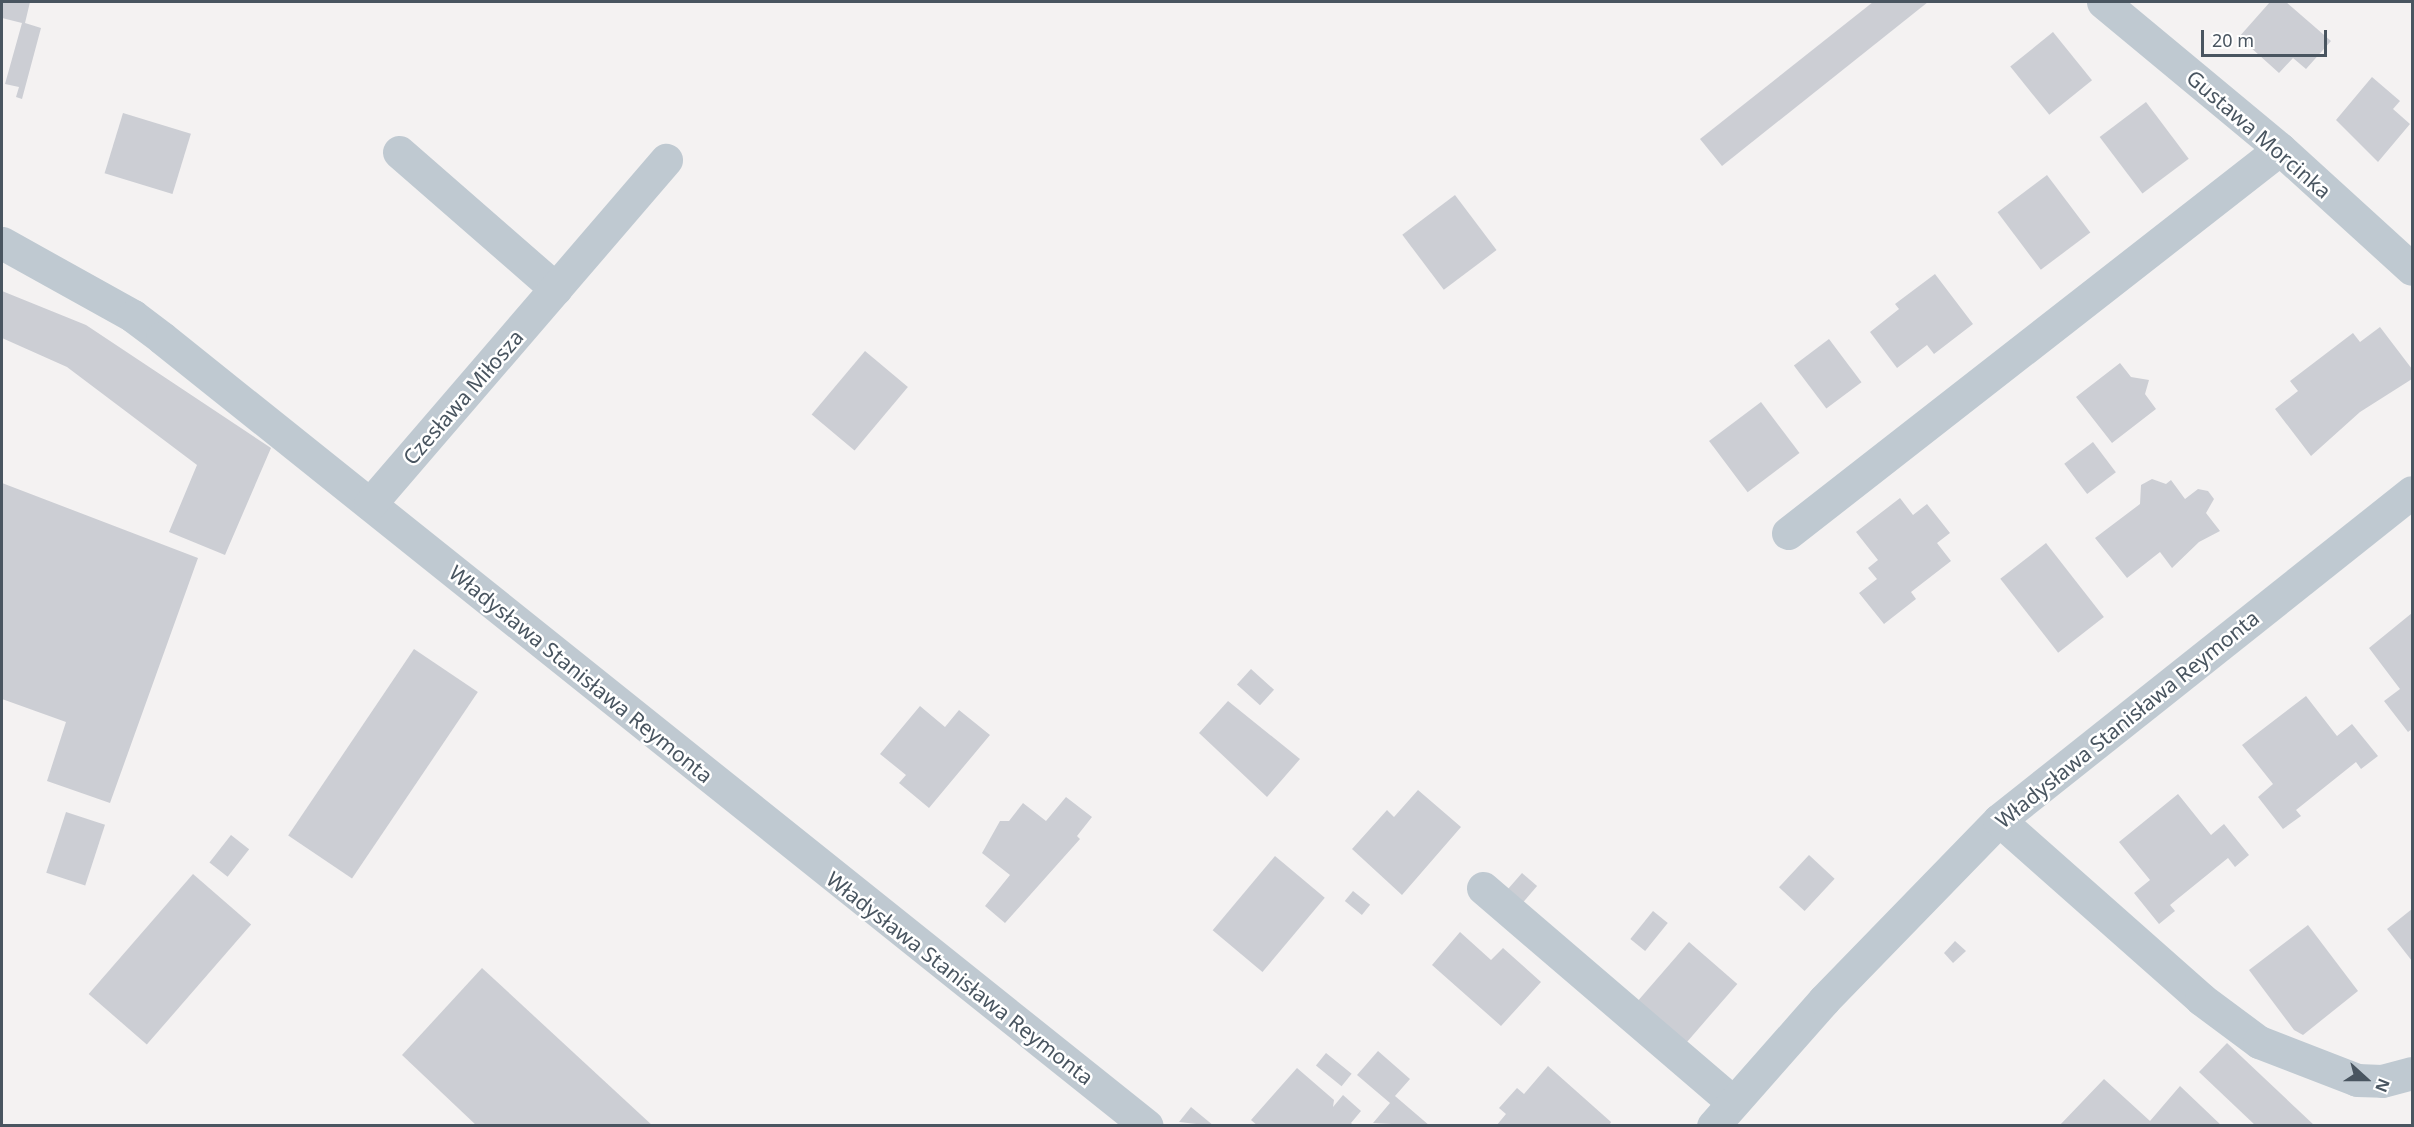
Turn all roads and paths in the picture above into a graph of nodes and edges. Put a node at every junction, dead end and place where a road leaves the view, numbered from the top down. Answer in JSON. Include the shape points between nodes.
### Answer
{"nodes":[{"id":1,"x":2103,"y":2,"type":"edge"},
{"id":2,"x":2280,"y":149,"type":"junction"},
{"id":3,"x":399,"y":152,"type":"dead end"},
{"id":4,"x":666,"y":160,"type":"dead end"},
{"id":5,"x":2,"y":243,"type":"edge"},
{"id":6,"x":2412,"y":269,"type":"edge"},
{"id":7,"x":556,"y":289,"type":"junction"},
{"id":8,"x":2412,"y":492,"type":"edge"},
{"id":9,"x":370,"y":504,"type":"junction"},
{"id":10,"x":1788,"y":533,"type":"dead end"},
{"id":11,"x":1999,"y":820,"type":"junction"},
{"id":12,"x":1482,"y":888,"type":"dead end"},
{"id":13,"x":2412,"y":1073,"type":"edge"},
{"id":14,"x":1723,"y":1114,"type":"edge"},
{"id":15,"x":1147,"y":1125,"type":"edge"}],
"edges":[{"from":1,"to":2,"type":"street","name":"Gustawa Morcinka"},
{"from":2,"to":6,"type":"street","name":"Gustawa Morcinka"},
{"from":2,"to":10,"type":"street"},
{"from":3,"to":7,"type":"street"},
{"from":4,"to":7,"type":"street","name":"Czesława Miłosza"},
{"from":5,"to":9,"type":"street","name":"Władysława Stanisława Reymonta","via":[[133,316]]},
{"from":7,"to":9,"type":"street","name":"Czesława Miłosza"},
{"from":8,"to":11,"type":"street","name":"Władysława Stanisława Reymonta"},
{"from":9,"to":15,"type":"street","name":"Władysława Stanisława Reymonta"},
{"from":11,"to":13,"type":"street","via":[[2201,999],[2259,1042],[2357,1080],[2382,1081]]},
{"from":11,"to":14,"type":"street","name":"Władysława Stanisława Reymonta"},
{"from":12,"to":14,"type":"street"}]}
